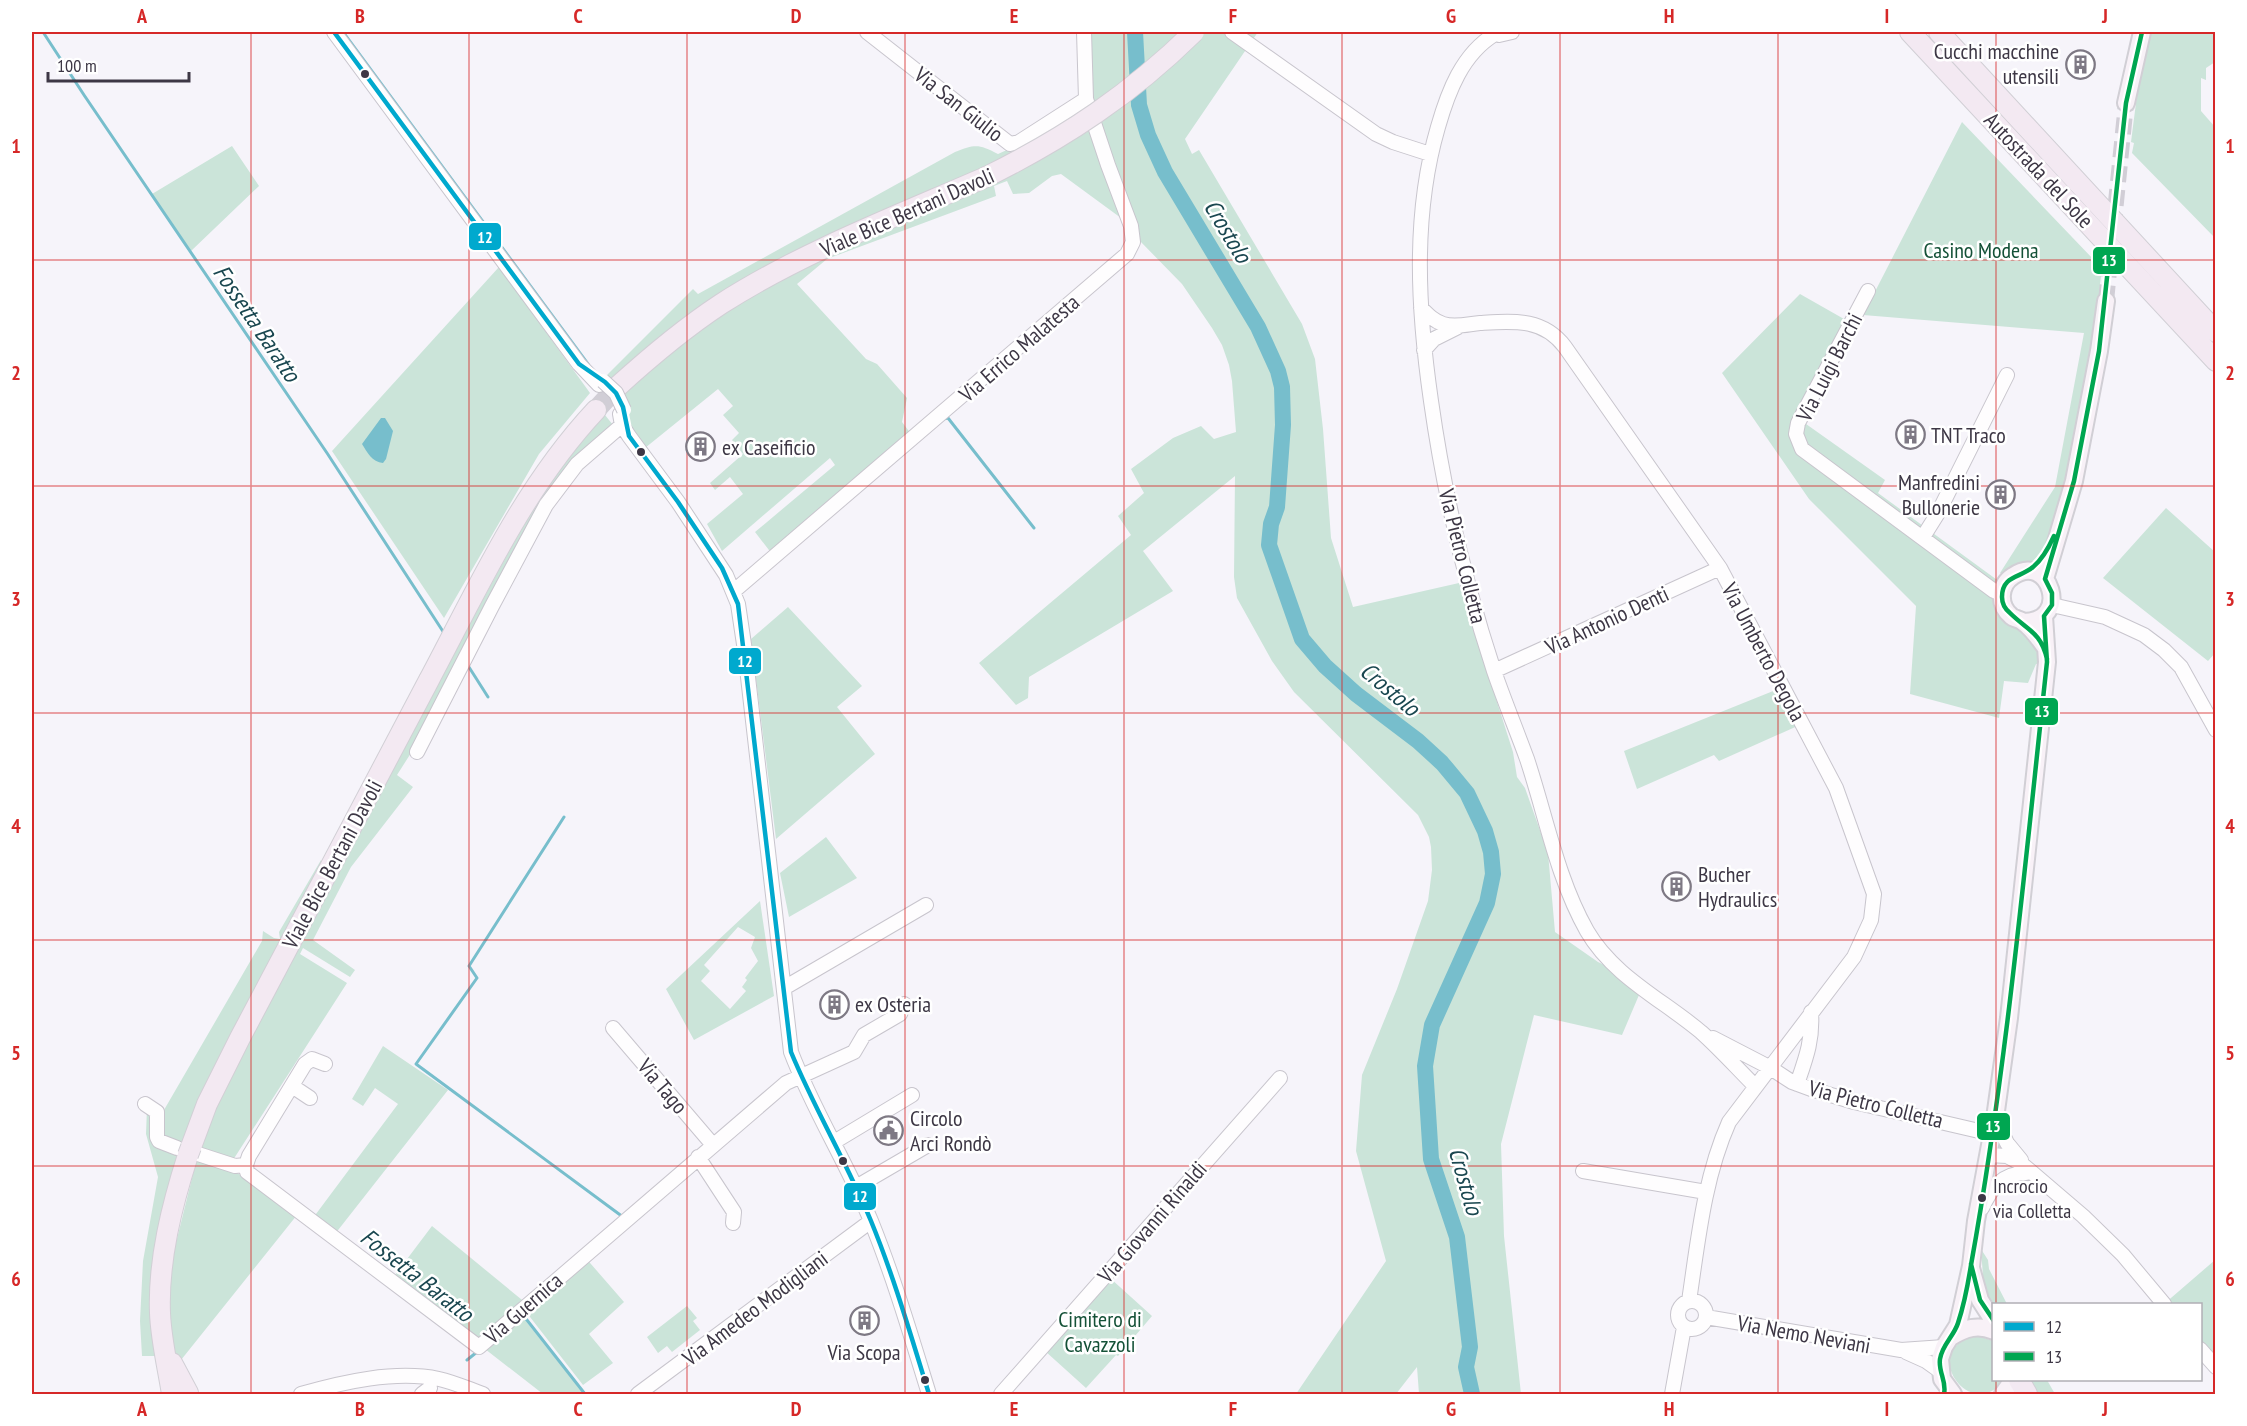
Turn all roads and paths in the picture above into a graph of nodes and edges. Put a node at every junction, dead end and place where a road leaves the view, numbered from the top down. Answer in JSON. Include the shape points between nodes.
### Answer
{"nodes":[{"id":1,"x":334,"y":32,"type":"edge"},
{"id":2,"x":867,"y":32,"type":"edge"},
{"id":3,"x":1084,"y":32,"type":"edge"},
{"id":4,"x":1194,"y":32,"type":"edge"},
{"id":5,"x":1232,"y":32,"type":"edge"},
{"id":6,"x":1490,"y":32,"type":"edge"},
{"id":7,"x":1512,"y":32,"type":"edge"},
{"id":8,"x":1910,"y":32,"type":"edge"},
{"id":9,"x":1939,"y":32,"type":"edge"},
{"id":10,"x":2142,"y":32,"type":"edge"},
{"id":11,"x":1086,"y":99,"type":"junction"},
{"id":12,"x":2126,"y":103,"type":"tunnel mouth"},
{"id":13,"x":1430,"y":154,"type":"junction"},
{"id":14,"x":1868,"y":291,"type":"dead end"},
{"id":15,"x":2106,"y":301,"type":"tunnel mouth"},
{"id":16,"x":1421,"y":308,"type":"junction"},
{"id":17,"x":1466,"y":325,"type":"junction"},
{"id":18,"x":2216,"y":332,"type":"edge"},
{"id":19,"x":1425,"y":350,"type":"junction"},
{"id":20,"x":2216,"y":361,"type":"edge"},
{"id":21,"x":2007,"y":375,"type":"dead end"},
{"id":22,"x":606,"y":384,"type":"junction"},
{"id":23,"x":596,"y":410,"type":"tunnel mouth"},
{"id":24,"x":624,"y":421,"type":"junction"},
{"id":25,"x":2061,"y":520,"type":"junction"},
{"id":26,"x":1923,"y":537,"type":"junction"},
{"id":27,"x":1720,"y":568,"type":"junction"},
{"id":28,"x":2028,"y":571,"type":"junction"},
{"id":29,"x":2045,"y":579,"type":"junction"},
{"id":30,"x":734,"y":591,"type":"junction"},
{"id":31,"x":2002,"y":594,"type":"junction"},
{"id":32,"x":2048,"y":610,"type":"junction"},
{"id":33,"x":2023,"y":622,"type":"junction"},
{"id":34,"x":2045,"y":647,"type":"junction"},
{"id":35,"x":1494,"y":671,"type":"junction"},
{"id":36,"x":2216,"y":730,"type":"edge"},
{"id":37,"x":417,"y":752,"type":"dead end"},
{"id":38,"x":926,"y":904,"type":"dead end"},
{"id":39,"x":784,"y":988,"type":"junction"},
{"id":40,"x":904,"y":1004,"type":"dead end"},
{"id":41,"x":1811,"y":1012,"type":"junction"},
{"id":42,"x":613,"y":1028,"type":"dead end"},
{"id":43,"x":1700,"y":1032,"type":"junction"},
{"id":44,"x":325,"y":1064,"type":"dead end"},
{"id":45,"x":1769,"y":1067,"type":"junction"},
{"id":46,"x":801,"y":1077,"type":"junction"},
{"id":47,"x":1280,"y":1078,"type":"dead end"},
{"id":48,"x":1797,"y":1084,"type":"junction"},
{"id":49,"x":292,"y":1086,"type":"junction"},
{"id":50,"x":1755,"y":1086,"type":"junction"},
{"id":51,"x":912,"y":1095,"type":"dead end"},
{"id":52,"x":310,"y":1098,"type":"dead end"},
{"id":53,"x":144,"y":1104,"type":"dead end"},
{"id":54,"x":1994,"y":1126,"type":"junction"},
{"id":55,"x":834,"y":1142,"type":"junction"},
{"id":56,"x":712,"y":1145,"type":"junction"},
{"id":57,"x":928,"y":1145,"type":"dead end"},
{"id":58,"x":189,"y":1151,"type":"junction"},
{"id":59,"x":1988,"y":1155,"type":"junction"},
{"id":60,"x":698,"y":1157,"type":"junction"},
{"id":61,"x":246,"y":1165,"type":"junction"},
{"id":62,"x":1583,"y":1171,"type":"dead end"},
{"id":63,"x":2032,"y":1174,"type":"junction"},
{"id":64,"x":856,"y":1187,"type":"junction"},
{"id":65,"x":1706,"y":1192,"type":"junction"},
{"id":66,"x":871,"y":1221,"type":"junction"},
{"id":67,"x":1976,"y":1221,"type":"junction"},
{"id":68,"x":733,"y":1223,"type":"dead end"},
{"id":69,"x":1971,"y":1266,"type":"junction"},
{"id":70,"x":1689,"y":1301,"type":"junction"},
{"id":71,"x":2162,"y":1303,"type":"edge"},
{"id":72,"x":1706,"y":1317,"type":"junction"},
{"id":73,"x":1992,"y":1319,"type":"edge"},
{"id":74,"x":1684,"y":1327,"type":"junction"},
{"id":75,"x":1992,"y":1330,"type":"edge"},
{"id":76,"x":1948,"y":1342,"type":"junction"},
{"id":77,"x":1901,"y":1350,"type":"junction"},
{"id":78,"x":2202,"y":1351,"type":"edge"},
{"id":79,"x":2216,"y":1367,"type":"edge"},
{"id":80,"x":2012,"y":1381,"type":"edge"},
{"id":81,"x":2020,"y":1381,"type":"edge"},
{"id":82,"x":1946,"y":1387,"type":"edge"},
{"id":83,"x":184,"y":1394,"type":"edge"},
{"id":84,"x":301,"y":1395,"type":"edge"},
{"id":85,"x":483,"y":1395,"type":"edge"},
{"id":86,"x":638,"y":1395,"type":"edge"},
{"id":87,"x":929,"y":1395,"type":"edge"},
{"id":88,"x":1000,"y":1395,"type":"edge"},
{"id":89,"x":1672,"y":1395,"type":"edge"},
{"id":90,"x":2003,"y":1395,"type":"edge"},
{"id":91,"x":2027,"y":1395,"type":"edge"}],
"edges":[{"from":1,"to":22,"type":"street","via":[[579,364]]},
{"from":2,"to":11,"type":"street","name":"Via San Giulio","via":[[1010,144]]},
{"from":3,"to":11,"type":"street","name":"Via Errico Malatesta"},
{"from":4,"to":22,"type":"highway","name":"Viale Bice Bertani Davoli","bridge":true,"via":[[1109,106],[1052,143],[752,286]]},
{"from":5,"to":13,"type":"street","via":[[1376,134]]},
{"from":6,"to":7,"type":"street"},
{"from":6,"to":13,"type":"street","name":"Via Pietro Colletta","via":[[1473,51],[1448,96]]},
{"from":8,"to":20,"type":"highway","name":"Autostrada del Sole"},
{"from":9,"to":18,"type":"highway","name":"Autostrada del Sole"},
{"from":10,"to":12,"type":"main road"},
{"from":11,"to":30,"type":"street","name":"Via Errico Malatesta","via":[[1131,226],[1133,242],[1127,254]]},
{"from":13,"to":16,"type":"street","name":"Via Pietro Colletta","via":[[1422,216]]},
{"from":14,"to":26,"type":"street","name":"Via Luigi Barchi","via":[[1798,423],[1796,434],[1802,449],[1812,458]]},
{"from":15,"to":25,"type":"main road","via":[[2074,481]]},
{"from":16,"to":17,"type":"street","name":"Via Umberto Degola","via":[[1445,325]]},
{"from":16,"to":19,"type":"street","name":"Via Pietro Colletta"},
{"from":17,"to":19,"type":"street","name":"Via Umberto Degola","via":[[1443,333]]},
{"from":17,"to":27,"type":"street","name":"Via Umberto Degola","via":[[1530,323],[1558,338]]},
{"from":19,"to":35,"type":"street","name":"Via Pietro Colletta","via":[[1438,454],[1463,564]]},
{"from":21,"to":26,"type":"street"},
{"from":22,"to":24,"type":"street"},
{"from":23,"to":58,"type":"highway","name":"Viale Bice Bertani Davoli","via":[[527,499],[489,565],[217,1084]]},
{"from":24,"to":30,"type":"street"},
{"from":24,"to":37,"type":"street","via":[[577,464],[546,505]]},
{"from":25,"to":28,"type":"main road","via":[[2046,553]]},
{"from":25,"to":29,"type":"main road"},
{"from":26,"to":31,"type":"street","name":"Via Luigi Barchi"},
{"from":27,"to":35,"type":"street","name":"Via Antonio Denti"},
{"from":27,"to":41,"type":"street","name":"Via Umberto Degola","via":[[1836,788],[1874,894],[1871,921],[1854,957]]},
{"from":28,"to":29,"type":"main road"},
{"from":28,"to":31,"type":"main road","via":[[2010,577]]},
{"from":29,"to":32,"type":"main road","via":[[2050,586]]},
{"from":30,"to":39,"type":"street","via":[[745,651]]},
{"from":31,"to":33,"type":"main road","via":[[2007,612]]},
{"from":32,"to":33,"type":"main road","via":[[2031,622]]},
{"from":32,"to":34,"type":"main road"},
{"from":32,"to":36,"type":"street","via":[[2105,617],[2144,635],[2181,667]]},
{"from":33,"to":34,"type":"main road"},
{"from":34,"to":54,"type":"main road","via":[[2047,662]]},
{"from":35,"to":43,"type":"street","name":"Via Pietro Colletta","via":[[1570,897],[1589,934],[1633,981]]},
{"from":38,"to":39,"type":"street"},
{"from":39,"to":46,"type":"street","via":[[791,1052]]},
{"from":40,"to":46,"type":"street","name":"Via Guernica","via":[[900,1014],[864,1035],[854,1052]]},
{"from":41,"to":45,"type":"street","name":"Via Umberto Degola"},
{"from":41,"to":48,"type":"street","via":[[1809,1049]]},
{"from":42,"to":56,"type":"street","name":"Via Tago"},
{"from":43,"to":45,"type":"street","name":"Via Pietro Colletta"},
{"from":43,"to":50,"type":"street","name":"Via Pietro Colletta"},
{"from":44,"to":49,"type":"street","via":[[316,1059],[308,1061]]},
{"from":45,"to":48,"type":"street","name":"Via Pietro Colletta"},
{"from":45,"to":50,"type":"street","name":"Via Umberto Degola"},
{"from":46,"to":55,"type":"street"},
{"from":46,"to":56,"type":"street","name":"Via Guernica","via":[[786,1083]]},
{"from":47,"to":88,"type":"street","name":"Via Giovanni Rinaldi"},
{"from":48,"to":54,"type":"street","name":"Via Pietro Colletta","via":[[1854,1102]]},
{"from":49,"to":52,"type":"street"},
{"from":49,"to":61,"type":"street"},
{"from":50,"to":65,"type":"street","name":"Via Umberto Degola","via":[[1729,1122],[1716,1150]]},
{"from":51,"to":55,"type":"street"},
{"from":53,"to":58,"type":"street","via":[[157,1112],[157,1137]]},
{"from":54,"to":59,"type":"main road"},
{"from":54,"to":63,"type":"street"},
{"from":55,"to":64,"type":"street"},
{"from":56,"to":60,"type":"street","name":"Via Guernica"},
{"from":57,"to":64,"type":"street"},
{"from":58,"to":61,"type":"street","via":[[235,1166]]},
{"from":58,"to":83,"type":"highway","name":"Viale Bice Bertani Davoli","via":[[164,1257],[160,1314],[166,1353]]},
{"from":59,"to":63,"type":"street","via":[[2010,1156]]},
{"from":59,"to":67,"type":"main road"},
{"from":60,"to":61,"type":"street","name":"Via Guernica","via":[[479,1347],[253,1178]]},
{"from":60,"to":68,"type":"street","via":[[734,1212]]},
{"from":62,"to":65,"type":"street"},
{"from":63,"to":67,"type":"street","via":[[2014,1174],[2000,1182],[1988,1195]]},
{"from":63,"to":71,"type":"street","via":[[2123,1255]]},
{"from":64,"to":66,"type":"street"},
{"from":65,"to":70,"type":"street","name":"Via Umberto Degola"},
{"from":66,"to":86,"type":"street","name":"Via Amedeo Modigliani"},
{"from":66,"to":87,"type":"street","via":[[898,1292]]},
{"from":67,"to":69,"type":"main road"},
{"from":69,"to":73,"type":"main road","via":[[1980,1300]]},
{"from":69,"to":76,"type":"main road","via":[[1958,1325]]},
{"from":70,"to":72,"type":"street","via":[[1701,1305]]},
{"from":70,"to":74,"type":"street","via":[[1678,1310]]},
{"from":72,"to":74,"type":"street","via":[[1697,1328]]},
{"from":72,"to":77,"type":"street","name":"Via Nemo Neviani"},
{"from":74,"to":89,"type":"street"},
{"from":75,"to":76,"type":"main road","via":[[1970,1328]]},
{"from":76,"to":77,"type":"street","name":"Via Nemo Neviani"},
{"from":76,"to":82,"type":"main road","via":[[1940,1359]]},
{"from":77,"to":82,"type":"street","name":"Via Nemo Neviani","via":[[1926,1361]]},
{"from":78,"to":79,"type":"street"},
{"from":80,"to":90,"type":"main road"},
{"from":81,"to":91,"type":"highway"},
{"from":84,"to":85,"type":"street","via":[[334,1385],[401,1377],[438,1379]]}]}
